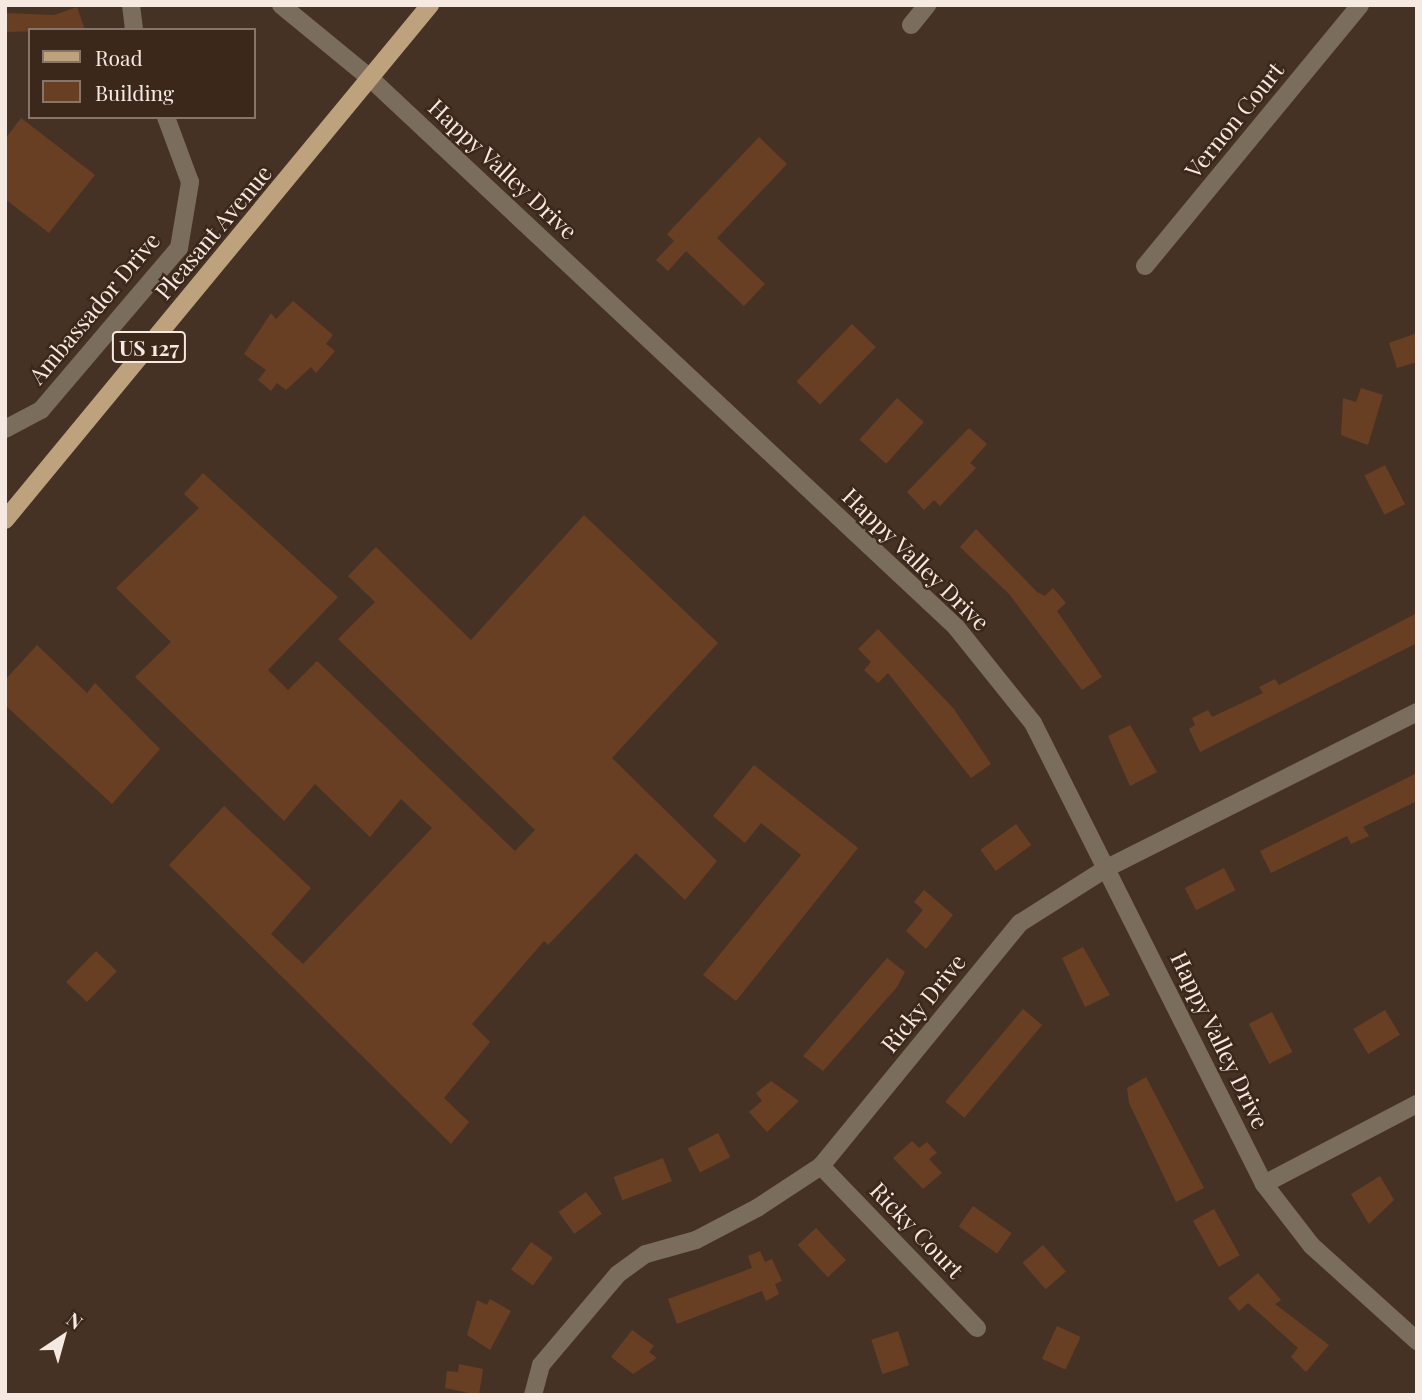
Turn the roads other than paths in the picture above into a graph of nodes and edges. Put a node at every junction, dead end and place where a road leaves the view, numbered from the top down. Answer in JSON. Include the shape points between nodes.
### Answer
{"nodes":[{"id":1,"x":131,"y":5,"type":"edge"},
{"id":2,"x":281,"y":5,"type":"edge"},
{"id":3,"x":430,"y":5,"type":"edge"},
{"id":4,"x":927,"y":5,"type":"edge"},
{"id":5,"x":1360,"y":5,"type":"edge"},
{"id":6,"x":911,"y":25,"type":"dead end"},
{"id":7,"x":134,"y":28,"type":"edge"},
{"id":8,"x":371,"y":79,"type":"junction"},
{"id":9,"x":167,"y":119,"type":"edge"},
{"id":10,"x":1145,"y":266,"type":"dead end"},
{"id":11,"x":5,"y":429,"type":"edge"},
{"id":12,"x":5,"y":520,"type":"edge"},
{"id":13,"x":1417,"y":712,"type":"edge"},
{"id":14,"x":1107,"y":868,"type":"junction"},
{"id":15,"x":1417,"y":1104,"type":"edge"},
{"id":16,"x":821,"y":1166,"type":"junction"},
{"id":17,"x":1264,"y":1184,"type":"junction"},
{"id":18,"x":977,"y":1328,"type":"dead end"},
{"id":19,"x":1417,"y":1341,"type":"edge"},
{"id":20,"x":533,"y":1395,"type":"edge"}],
"edges":[{"from":1,"to":7,"type":"street"},
{"from":2,"to":8,"type":"street","name":"Happy Valley Drive"},
{"from":3,"to":8,"type":"main road","name":"Pleasant Avenue","number":"US 127"},
{"from":4,"to":6,"type":"street"},
{"from":5,"to":10,"type":"street","name":"Vernon Court"},
{"from":8,"to":12,"type":"main road","name":"Pleasant Avenue","number":"US 127"},
{"from":8,"to":14,"type":"street","name":"Happy Valley Drive","via":[[956,627],[1033,723]]},
{"from":9,"to":11,"type":"street","name":"Ambassador Drive","via":[[190,182],[179,248],[41,410]]},
{"from":13,"to":14,"type":"street","name":"Ricky Drive"},
{"from":14,"to":16,"type":"street","name":"Ricky Drive","via":[[1020,923]]},
{"from":14,"to":17,"type":"street","name":"Happy Valley Drive"},
{"from":15,"to":17,"type":"street"},
{"from":16,"to":18,"type":"street","name":"Ricky Court"},
{"from":16,"to":20,"type":"street","name":"Ricky Drive","via":[[745,1214],[696,1240],[646,1254],[618,1274],[541,1365]]},
{"from":17,"to":19,"type":"street","name":"Happy Valley Drive","via":[[1312,1246]]}]}
